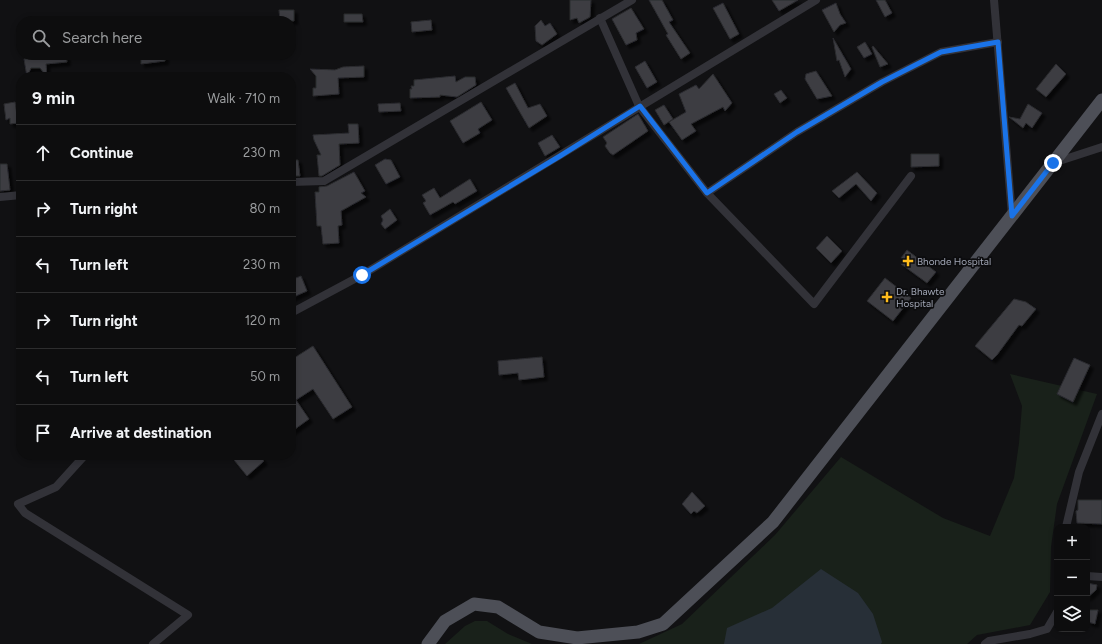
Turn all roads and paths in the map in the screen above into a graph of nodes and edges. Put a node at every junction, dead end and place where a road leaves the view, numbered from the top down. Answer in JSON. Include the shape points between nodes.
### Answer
{"nodes":[{"id":1,"x":632,"y":0,"type":"edge"},
{"id":2,"x":816,"y":0,"type":"edge"},
{"id":3,"x":994,"y":0,"type":"edge"},
{"id":4,"x":600,"y":18,"type":"junction"},
{"id":5,"x":998,"y":42,"type":"junction"},
{"id":6,"x":1102,"y":100,"type":"edge"},
{"id":7,"x":640,"y":106,"type":"junction"},
{"id":8,"x":1102,"y":147,"type":"edge"},
{"id":9,"x":1053,"y":163,"type":"junction"},
{"id":10,"x":912,"y":176,"type":"dead end"},
{"id":11,"x":296,"y":182,"type":"edge"},
{"id":12,"x":707,"y":193,"type":"junction"},
{"id":13,"x":16,"y":195,"type":"edge"},
{"id":14,"x":0,"y":197,"type":"edge"},
{"id":15,"x":1012,"y":216,"type":"junction"},
{"id":16,"x":296,"y":310,"type":"edge"},
{"id":17,"x":1102,"y":414,"type":"edge"},
{"id":18,"x":80,"y":460,"type":"edge"},
{"id":19,"x":1067,"y":524,"type":"edge"},
{"id":20,"x":1090,"y":576,"type":"edge"},
{"id":21,"x":1102,"y":577,"type":"edge"},
{"id":22,"x":1054,"y":617,"type":"edge"},
{"id":23,"x":152,"y":644,"type":"edge"},
{"id":24,"x":428,"y":644,"type":"edge"},
{"id":25,"x":985,"y":644,"type":"edge"}],
"edges":[{"from":1,"to":4,"type":"street"},
{"from":2,"to":7,"type":"street"},
{"from":3,"to":5,"type":"street"},
{"from":4,"to":7,"type":"street"},
{"from":4,"to":11,"type":"street","via":[[324,181]]},
{"from":5,"to":12,"type":"street","via":[[941,52],[882,82],[797,132]]},
{"from":5,"to":15,"type":"street"},
{"from":6,"to":9,"type":"main road"},
{"from":7,"to":12,"type":"street"},
{"from":7,"to":16,"type":"street","via":[[362,275]]},
{"from":8,"to":9,"type":"street"},
{"from":9,"to":15,"type":"main road"},
{"from":10,"to":12,"type":"street","via":[[814,304]]},
{"from":13,"to":14,"type":"street"},
{"from":15,"to":24,"type":"main road","via":[[773,522],[663,624],[638,632],[577,638],[539,632],[498,607],[474,604],[445,621]]},
{"from":17,"to":19,"type":"street","via":[[1079,472]]},
{"from":18,"to":23,"type":"street","via":[[56,487],[18,504],[25,513],[188,615]]},
{"from":20,"to":21,"type":"street"},
{"from":22,"to":25,"type":"street","via":[[1047,629]]}]}
